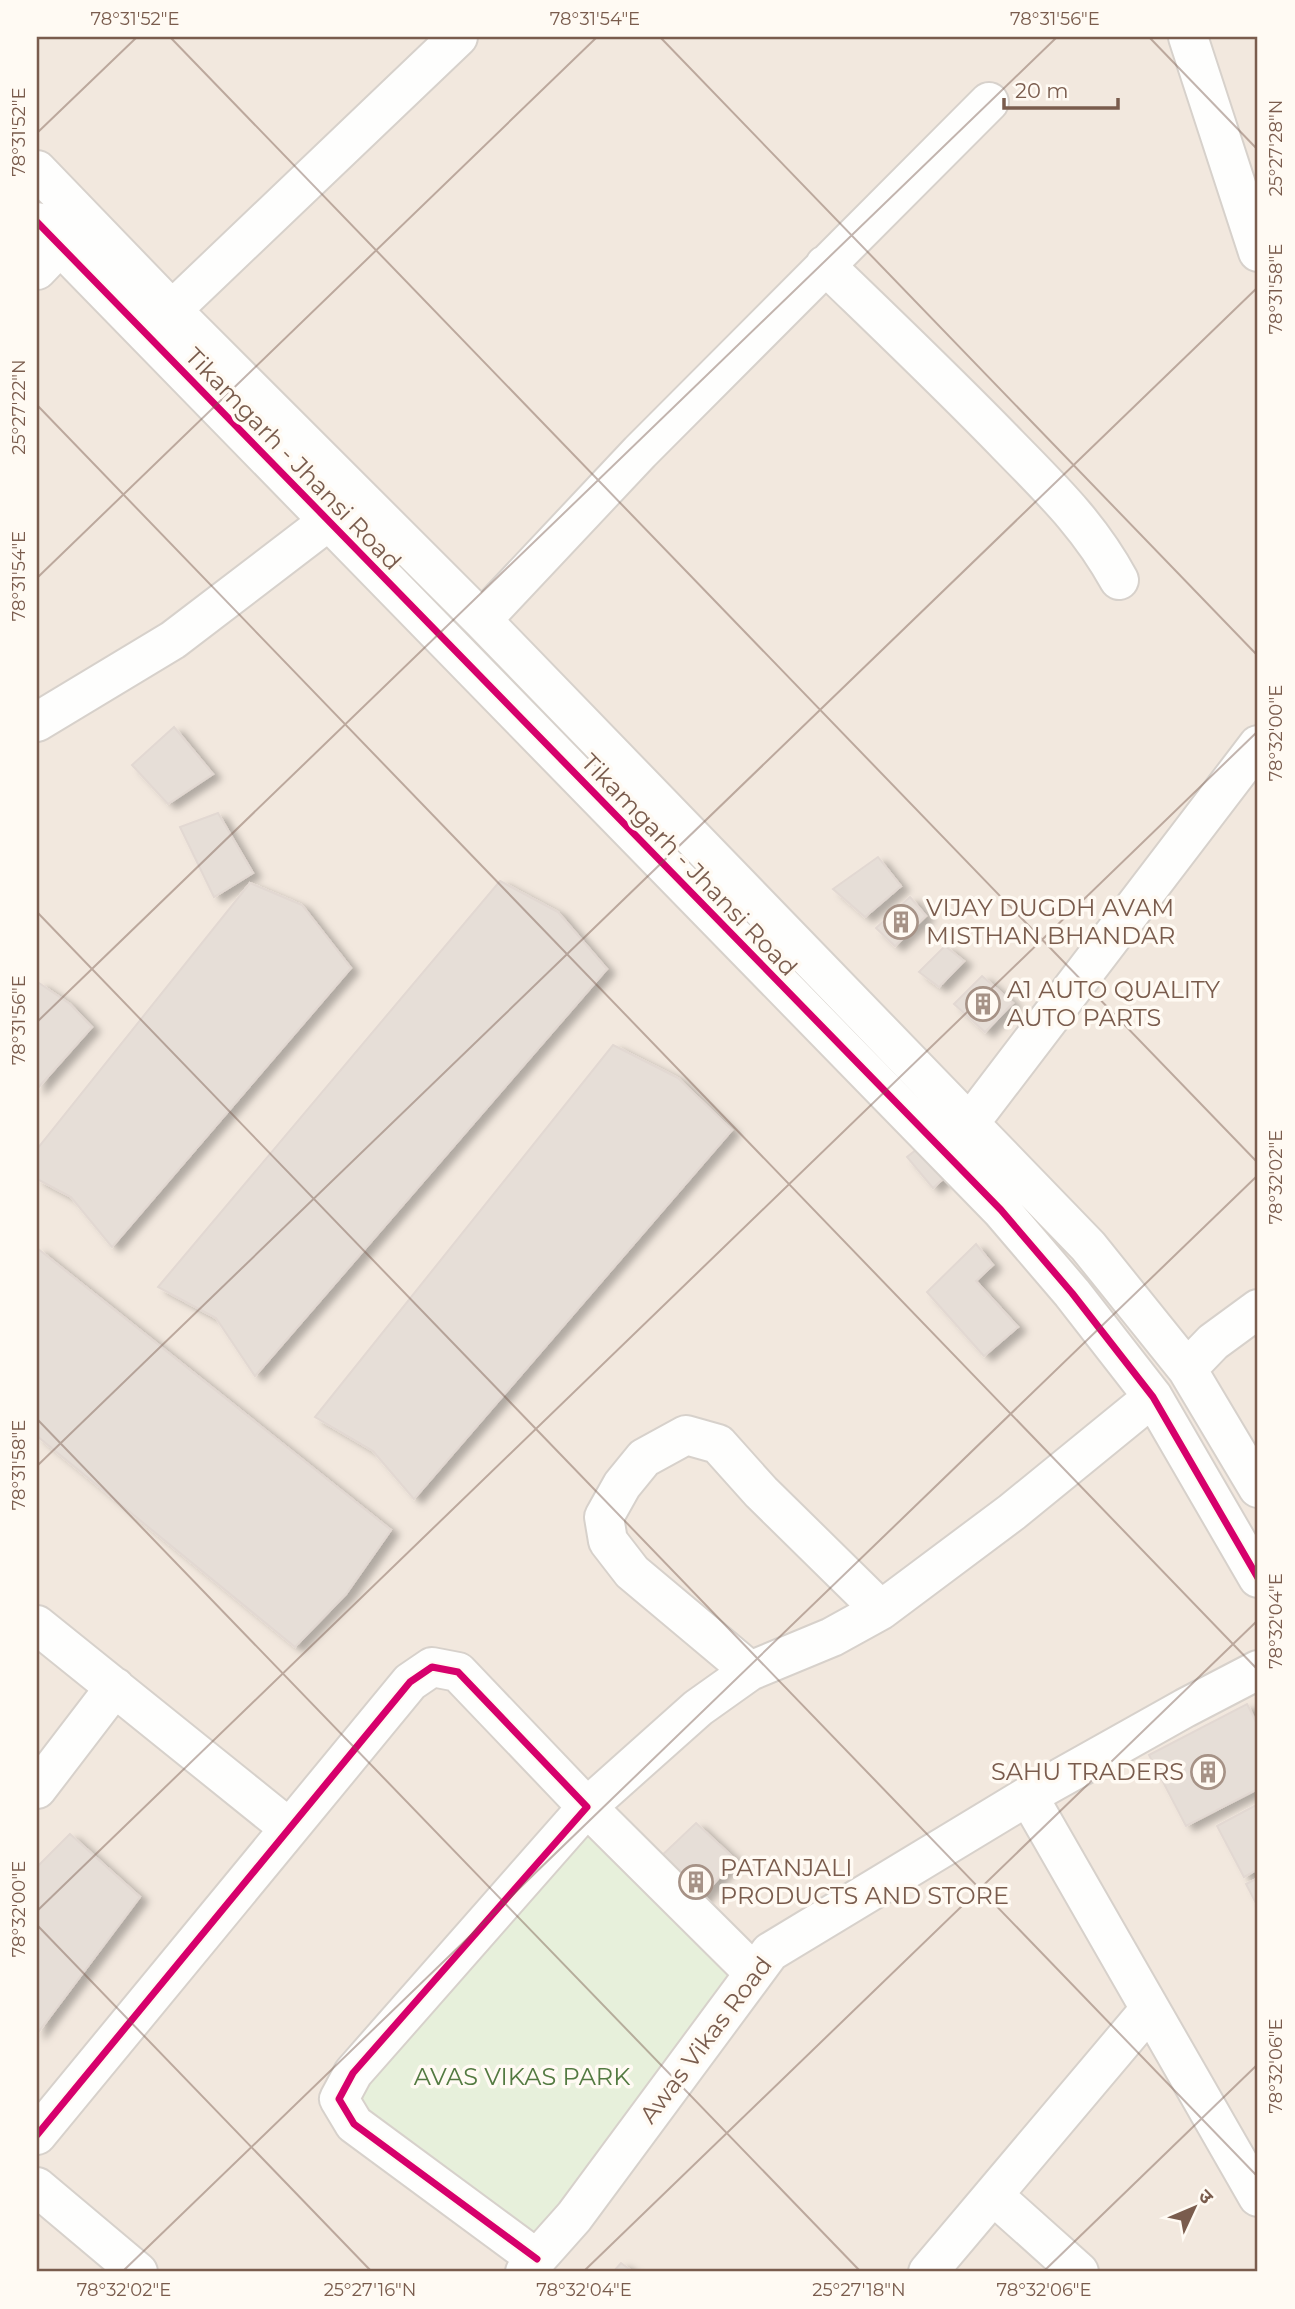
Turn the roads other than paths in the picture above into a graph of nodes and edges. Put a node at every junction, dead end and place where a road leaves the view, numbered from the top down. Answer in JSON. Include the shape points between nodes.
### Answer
{"nodes":[{"id":1,"x":458,"y":37,"type":"edge"},
{"id":2,"x":1188,"y":37,"type":"edge"},
{"id":3,"x":989,"y":102,"type":"dead end"},
{"id":4,"x":37,"y":170,"type":"edge"},
{"id":5,"x":44,"y":246,"type":"edge"},
{"id":6,"x":1258,"y":252,"type":"edge"},
{"id":7,"x":825,"y":265,"type":"junction"},
{"id":8,"x":172,"y":310,"type":"junction"},
{"id":9,"x":360,"y":497,"type":"junction"},
{"id":10,"x":327,"y":522,"type":"junction"},
{"id":11,"x":1119,"y":580,"type":"dead end"},
{"id":12,"x":482,"y":620,"type":"junction"},
{"id":13,"x":37,"y":722,"type":"edge"},
{"id":14,"x":584,"y":723,"type":"junction"},
{"id":15,"x":1258,"y":745,"type":"edge"},
{"id":16,"x":554,"y":753,"type":"junction"},
{"id":17,"x":970,"y":1123,"type":"junction"},
{"id":18,"x":946,"y":1154,"type":"junction"},
{"id":19,"x":1258,"y":1309,"type":"edge"},
{"id":20,"x":1187,"y":1369,"type":"junction"},
{"id":21,"x":1153,"y":1398,"type":"junction"},
{"id":22,"x":1258,"y":1488,"type":"edge"},
{"id":23,"x":1258,"y":1578,"type":"edge"},
{"id":24,"x":881,"y":1610,"type":"junction"},
{"id":25,"x":37,"y":1625,"type":"edge"},
{"id":26,"x":1258,"y":1670,"type":"edge"},
{"id":27,"x":750,"y":1671,"type":"junction"},
{"id":28,"x":115,"y":1687,"type":"junction"},
{"id":29,"x":37,"y":1789,"type":"edge"},
{"id":30,"x":1028,"y":1796,"type":"junction"},
{"id":31,"x":587,"y":1807,"type":"junction"},
{"id":32,"x":289,"y":1828,"type":"junction"},
{"id":33,"x":754,"y":1973,"type":"junction"},
{"id":34,"x":1150,"y":2009,"type":"junction"},
{"id":35,"x":37,"y":2134,"type":"edge"},
{"id":36,"x":37,"y":2187,"type":"edge"},
{"id":37,"x":993,"y":2195,"type":"junction"},
{"id":38,"x":1258,"y":2197,"type":"edge"},
{"id":39,"x":531,"y":2266,"type":"edge"},
{"id":40,"x":138,"y":2272,"type":"edge"},
{"id":41,"x":928,"y":2272,"type":"edge"},
{"id":42,"x":1079,"y":2272,"type":"edge"}],
"edges":[{"from":1,"to":8,"type":"street"},
{"from":2,"to":6,"type":"street"},
{"from":3,"to":7,"type":"street"},
{"from":4,"to":8,"type":"street"},
{"from":5,"to":10,"type":"street","name":"Tikamgarh - Jhansi Road"},
{"from":7,"to":11,"type":"street","via":[[1059,498],[1090,533]]},
{"from":7,"to":12,"type":"street"},
{"from":8,"to":9,"type":"street"},
{"from":9,"to":10,"type":"street"},
{"from":9,"to":12,"type":"street"},
{"from":10,"to":13,"type":"street","via":[[173,640]]},
{"from":10,"to":16,"type":"street","name":"Tikamgarh - Jhansi Road"},
{"from":12,"to":14,"type":"street"},
{"from":14,"to":16,"type":"street"},
{"from":14,"to":17,"type":"street"},
{"from":15,"to":17,"type":"street"},
{"from":16,"to":18,"type":"street","name":"Tikamgarh - Jhansi Road"},
{"from":17,"to":18,"type":"street"},
{"from":17,"to":20,"type":"street","via":[[1088,1246]]},
{"from":18,"to":21,"type":"street","name":"Tikamgarh - Jhansi Road","via":[[1072,1293]]},
{"from":19,"to":20,"type":"street","via":[[1213,1342]]},
{"from":20,"to":22,"type":"street"},
{"from":21,"to":23,"type":"street","name":"Tikamgarh - Jhansi Road"},
{"from":21,"to":24,"type":"street"},
{"from":24,"to":27,"type":"street","via":[[832,1637]]},
{"from":24,"to":27,"type":"street","via":[[718,1444],[686,1435],[644,1458],[622,1485],[604,1517],[608,1541],[632,1572]]},
{"from":25,"to":28,"type":"street"},
{"from":26,"to":30,"type":"street","name":"Awas Vikas Road"},
{"from":27,"to":31,"type":"street","via":[[698,1708]]},
{"from":28,"to":29,"type":"street"},
{"from":28,"to":32,"type":"street"},
{"from":30,"to":33,"type":"street","name":"Awas Vikas Road","via":[[770,1952]]},
{"from":30,"to":34,"type":"street"},
{"from":31,"to":32,"type":"street","via":[[458,1672],[432,1667],[410,1682]]},
{"from":31,"to":33,"type":"street"},
{"from":31,"to":39,"type":"street","via":[[354,2073],[340,2099],[354,2123]]},
{"from":32,"to":35,"type":"street"},
{"from":33,"to":39,"type":"street","name":"Awas Vikas Road","via":[[574,2217]]},
{"from":34,"to":37,"type":"street"},
{"from":34,"to":38,"type":"street"},
{"from":36,"to":40,"type":"street"},
{"from":37,"to":41,"type":"street"},
{"from":37,"to":42,"type":"street"}]}
